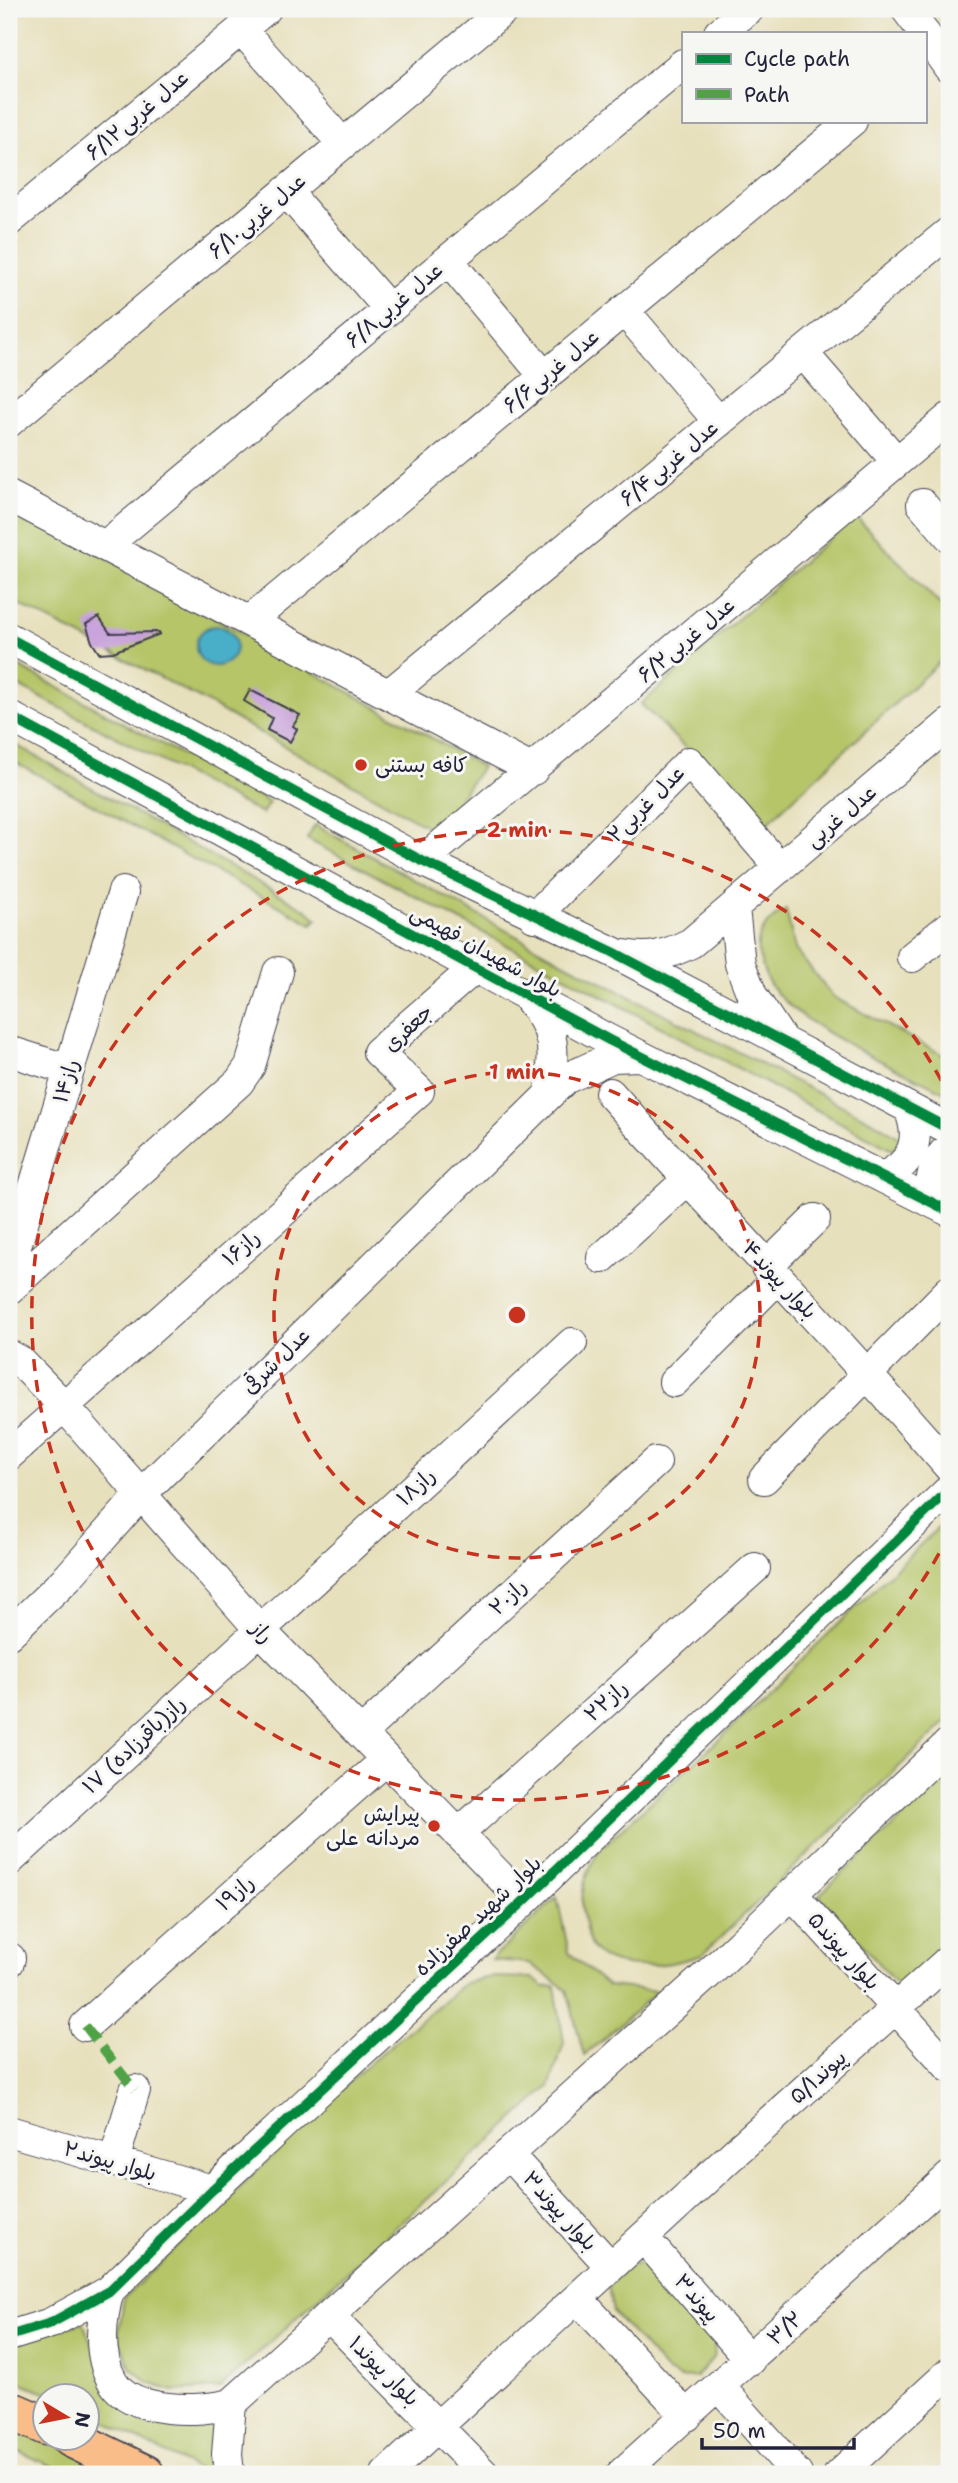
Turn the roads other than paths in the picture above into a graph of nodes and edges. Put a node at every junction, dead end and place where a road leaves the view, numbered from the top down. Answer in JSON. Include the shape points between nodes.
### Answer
{"nodes":[{"id":1,"x":266,"y":9,"type":"edge"},
{"id":2,"x":505,"y":9,"type":"edge"},
{"id":3,"x":749,"y":9,"type":"edge"},
{"id":4,"x":906,"y":9,"type":"edge"},
{"id":5,"x":241,"y":29,"type":"junction"},
{"id":6,"x":720,"y":32,"type":"edge"},
{"id":7,"x":921,"y":32,"type":"edge"},
{"id":8,"x":682,"y":65,"type":"edge"},
{"id":9,"x":851,"y":122,"type":"edge"},
{"id":10,"x":342,"y":144,"type":"junction"},
{"id":11,"x":286,"y":191,"type":"junction"},
{"id":12,"x":9,"y":221,"type":"edge"},
{"id":13,"x":949,"y":232,"type":"edge"},
{"id":14,"x":448,"y":260,"type":"junction"},
{"id":15,"x":389,"y":309,"type":"junction"},
{"id":16,"x":624,"y":310,"type":"junction"},
{"id":17,"x":803,"y":353,"type":"junction"},
{"id":18,"x":545,"y":377,"type":"junction"},
{"id":19,"x":949,"y":418,"type":"edge"},
{"id":20,"x":9,"y":422,"type":"edge"},
{"id":21,"x":719,"y":422,"type":"junction"},
{"id":22,"x":897,"y":462,"type":"junction"},
{"id":23,"x":9,"y":496,"type":"edge"},
{"id":24,"x":922,"y":504,"type":"dead end"},
{"id":25,"x":949,"y":536,"type":"edge"},
{"id":26,"x":105,"y":546,"type":"junction"},
{"id":27,"x":250,"y":621,"type":"junction"},
{"id":28,"x":9,"y":638,"type":"edge"},
{"id":29,"x":389,"y":694,"type":"junction"},
{"id":30,"x":9,"y":716,"type":"edge"},
{"id":31,"x":949,"y":724,"type":"edge"},
{"id":32,"x":533,"y":769,"type":"junction"},
{"id":33,"x":422,"y":861,"type":"junction"},
{"id":34,"x":780,"y":868,"type":"junction"},
{"id":35,"x":122,"y":892,"type":"dead end"},
{"id":36,"x":734,"y":908,"type":"junction"},
{"id":37,"x":534,"y":917,"type":"junction"},
{"id":38,"x":949,"y":926,"type":"edge"},
{"id":39,"x":613,"y":952,"type":"junction"},
{"id":40,"x":912,"y":957,"type":"dead end"},
{"id":41,"x":476,"y":967,"type":"junction"},
{"id":42,"x":278,"y":972,"type":"dead end"},
{"id":43,"x":524,"y":994,"type":"junction"},
{"id":44,"x":786,"y":1045,"type":"junction"},
{"id":45,"x":9,"y":1051,"type":"edge"},
{"id":46,"x":640,"y":1056,"type":"junction"},
{"id":47,"x":69,"y":1070,"type":"junction"},
{"id":48,"x":419,"y":1091,"type":"joint"},
{"id":49,"x":610,"y":1093,"type":"dead end"},
{"id":50,"x":549,"y":1094,"type":"junction"},
{"id":51,"x":909,"y":1109,"type":"junction"},
{"id":52,"x":949,"y":1129,"type":"edge"},
{"id":53,"x":949,"y":1148,"type":"edge"},
{"id":54,"x":883,"y":1177,"type":"junction"},
{"id":55,"x":687,"y":1180,"type":"junction"},
{"id":56,"x":940,"y":1207,"type":"edge"},
{"id":57,"x":815,"y":1219,"type":"dead end"},
{"id":58,"x":602,"y":1258,"type":"dead end"},
{"id":59,"x":9,"y":1269,"type":"edge"},
{"id":60,"x":772,"y":1273,"type":"junction"},
{"id":61,"x":9,"y":1289,"type":"edge"},
{"id":62,"x":949,"y":1292,"type":"edge"},
{"id":63,"x":572,"y":1343,"type":"dead end"},
{"id":64,"x":9,"y":1355,"type":"edge"},
{"id":65,"x":870,"y":1375,"type":"junction"},
{"id":66,"x":674,"y":1382,"type":"dead end"},
{"id":67,"x":64,"y":1406,"type":"junction"},
{"id":68,"x":9,"y":1455,"type":"edge"},
{"id":69,"x":656,"y":1462,"type":"dead end"},
{"id":70,"x":949,"y":1466,"type":"edge"},
{"id":71,"x":764,"y":1479,"type":"dead end"},
{"id":72,"x":949,"y":1490,"type":"edge"},
{"id":73,"x":142,"y":1493,"type":"junction"},
{"id":74,"x":755,"y":1568,"type":"dead end"},
{"id":75,"x":260,"y":1630,"type":"junction"},
{"id":76,"x":9,"y":1634,"type":"edge"},
{"id":77,"x":361,"y":1733,"type":"junction"},
{"id":78,"x":949,"y":1743,"type":"edge"},
{"id":79,"x":386,"y":1760,"type":"junction"},
{"id":80,"x":458,"y":1834,"type":"junction"},
{"id":81,"x":9,"y":1861,"type":"edge"},
{"id":82,"x":793,"y":1895,"type":"junction"},
{"id":83,"x":524,"y":1901,"type":"junction"},
{"id":84,"x":949,"y":1961,"type":"edge"},
{"id":85,"x":895,"y":2007,"type":"junction"},
{"id":86,"x":85,"y":2026,"type":"dead end"},
{"id":87,"x":949,"y":2067,"type":"edge"},
{"id":88,"x":135,"y":2090,"type":"dead end"},
{"id":89,"x":9,"y":2132,"type":"edge"},
{"id":90,"x":509,"y":2154,"type":"junction"},
{"id":91,"x":114,"y":2161,"type":"junction"},
{"id":92,"x":949,"y":2177,"type":"edge"},
{"id":93,"x":212,"y":2190,"type":"junction"},
{"id":94,"x":643,"y":2237,"type":"junction"},
{"id":95,"x":611,"y":2267,"type":"junction"},
{"id":96,"x":109,"y":2291,"type":"junction"},
{"id":97,"x":577,"y":2298,"type":"junction"},
{"id":98,"x":330,"y":2316,"type":"junction"},
{"id":99,"x":9,"y":2336,"type":"edge"},
{"id":100,"x":750,"y":2360,"type":"junction"},
{"id":101,"x":949,"y":2373,"type":"edge"},
{"id":102,"x":720,"y":2387,"type":"junction"},
{"id":103,"x":231,"y":2403,"type":"junction"},
{"id":104,"x":9,"y":2410,"type":"edge"},
{"id":105,"x":687,"y":2416,"type":"junction"},
{"id":106,"x":32,"y":2420,"type":"edge"},
{"id":107,"x":438,"y":2425,"type":"junction"},
{"id":108,"x":100,"y":2452,"type":"edge"},
{"id":109,"x":145,"y":2474,"type":"edge"},
{"id":110,"x":229,"y":2474,"type":"edge"},
{"id":111,"x":386,"y":2474,"type":"edge"},
{"id":112,"x":484,"y":2474,"type":"edge"},
{"id":113,"x":621,"y":2474,"type":"edge"},
{"id":114,"x":797,"y":2474,"type":"edge"},
{"id":115,"x":839,"y":2474,"type":"edge"}],
"edges":[{"from":1,"to":5,"type":"street","name":"۶/۱۲عدل غربی"},
{"from":2,"to":10,"type":"street","name":"۶/۱۰عدل غربی"},
{"from":3,"to":6,"type":"street"},
{"from":4,"to":7,"type":"street"},
{"from":5,"to":10,"type":"street"},
{"from":5,"to":12,"type":"street","name":"۶/۱۲عدل غربی"},
{"from":8,"to":14,"type":"street","name":"۶/۸عدل غربی"},
{"from":9,"to":16,"type":"street","name":"۶/۶عدل غربی"},
{"from":10,"to":11,"type":"street","name":"۶/۱۰عدل غربی"},
{"from":11,"to":15,"type":"street"},
{"from":11,"to":20,"type":"street","name":"۶/۱۰عدل غربی"},
{"from":13,"to":17,"type":"street","name":"۶/۴عدل غربی"},
{"from":14,"to":15,"type":"street","name":"۶/۸عدل غربی"},
{"from":14,"to":18,"type":"street"},
{"from":15,"to":26,"type":"street","name":"۶/۸عدل غربی"},
{"from":16,"to":18,"type":"street","name":"۶/۶عدل غربی"},
{"from":16,"to":21,"type":"street"},
{"from":17,"to":21,"type":"street","name":"۶/۴عدل غربی"},
{"from":17,"to":22,"type":"street"},
{"from":18,"to":27,"type":"street","name":"۶/۶عدل غربی"},
{"from":19,"to":22,"type":"street","name":"۶/۲عدل غربی"},
{"from":21,"to":29,"type":"street","name":"۶/۴عدل غربی"},
{"from":22,"to":32,"type":"street","name":"۶/۲عدل غربی"},
{"from":23,"to":26,"type":"street"},
{"from":24,"to":25,"type":"street"},
{"from":26,"to":27,"type":"street"},
{"from":27,"to":29,"type":"street"},
{"from":28,"to":33,"type":"street"},
{"from":29,"to":32,"type":"street"},
{"from":30,"to":41,"type":"street","name":"بلوار شهیدان فهیمی"},
{"from":31,"to":34,"type":"street","name":"عدل غربی"},
{"from":32,"to":33,"type":"street","name":"۶/۲عدل غربی"},
{"from":33,"to":37,"type":"street"},
{"from":34,"to":36,"type":"street","name":"عدل غربی"},
{"from":34,"to":37,"type":"street","name":"عدل غربی۲","via":[[689,761]]},
{"from":35,"to":47,"type":"street","name":"راز۱۴"},
{"from":36,"to":39,"type":"street","name":"عدل غربی","via":[[691,943],[667,955],[641,958]]},
{"from":36,"to":44,"type":"street","via":[[740,964],[752,995]]},
{"from":37,"to":39,"type":"street"},
{"from":38,"to":40,"type":"street"},
{"from":39,"to":44,"type":"street"},
{"from":41,"to":43,"type":"street","name":"بلوار شهیدان فهیمی"},
{"from":41,"to":48,"type":"street","name":"جعفری","via":[[378,1052]]},
{"from":42,"to":61,"type":"street","via":[[250,1066],[239,1082]]},
{"from":43,"to":46,"type":"street","name":"بلوار شهیدان فهیمی"},
{"from":43,"to":50,"type":"street","via":[[542,1015],[554,1040]]},
{"from":44,"to":51,"type":"street"},
{"from":45,"to":47,"type":"street"},
{"from":46,"to":50,"type":"street","name":"عدل شرقی","via":[[613,1057],[585,1068]]},
{"from":46,"to":54,"type":"street","name":"بلوار شهیدان فهیمی"},
{"from":47,"to":59,"type":"street","name":"راز۱۴"},
{"from":48,"to":67,"type":"street","name":"راز۱۶"},
{"from":49,"to":55,"type":"street","name":"بلوار پیوند۴"},
{"from":50,"to":73,"type":"street","name":"عدل شرقی"},
{"from":51,"to":52,"type":"street"},
{"from":51,"to":54,"type":"street","via":[[916,1125],[910,1158]]},
{"from":53,"to":56,"type":"street","via":[[931,1176]]},
{"from":54,"to":56,"type":"street","name":"بلوار شهیدان فهیمی"},
{"from":55,"to":58,"type":"street"},
{"from":55,"to":60,"type":"street","name":"بلوار پیوند۴"},
{"from":57,"to":60,"type":"street"},
{"from":60,"to":65,"type":"street","name":"بلوار پیوند۴"},
{"from":60,"to":66,"type":"street"},
{"from":62,"to":65,"type":"street"},
{"from":63,"to":75,"type":"street","name":"راز۱۸"},
{"from":64,"to":67,"type":"street","name":"راز"},
{"from":65,"to":70,"type":"street","name":"بلوار پیوند۴"},
{"from":65,"to":71,"type":"street"},
{"from":67,"to":68,"type":"street","name":"راز۱۶"},
{"from":67,"to":73,"type":"street","name":"راز"},
{"from":69,"to":77,"type":"street","name":"راز۲۰"},
{"from":72,"to":83,"type":"street","name":"بلوار شهید صفرزاده"},
{"from":73,"to":75,"type":"street","name":"راز"},
{"from":73,"to":76,"type":"street","name":"عدل شرقی","via":[[69,1576]]},
{"from":74,"to":80,"type":"street","name":"راز۲۲"},
{"from":75,"to":77,"type":"street","name":"راز"},
{"from":75,"to":81,"type":"street","name":"۱۷ راز(باقرزاده)"},
{"from":77,"to":79,"type":"street","name":"راز"},
{"from":78,"to":82,"type":"street"},
{"from":79,"to":80,"type":"street","name":"راز"},
{"from":79,"to":86,"type":"street","name":"راز۱۹"},
{"from":80,"to":83,"type":"street","name":"راز"},
{"from":82,"to":85,"type":"street","name":"بلوار پیوند۵"},
{"from":82,"to":90,"type":"street"},
{"from":83,"to":93,"type":"street","name":"بلوار شهید صفرزاده"},
{"from":84,"to":85,"type":"street","name":"پیوند۵/۱"},
{"from":85,"to":87,"type":"street","name":"بلوار پیوند۵"},
{"from":85,"to":94,"type":"street","name":"پیوند۵/۱"},
{"from":88,"to":91,"type":"street"},
{"from":89,"to":91,"type":"street","name":"بلوار پیوند۲"},
{"from":90,"to":95,"type":"street","name":"بلوار پیوند۳"},
{"from":90,"to":98,"type":"street"},
{"from":91,"to":93,"type":"street","name":"بلوار پیوند۲"},
{"from":92,"to":100,"type":"street","name":"۳/۲"},
{"from":93,"to":96,"type":"street","name":"بلوار شهید صفرزاده"},
{"from":94,"to":95,"type":"street","name":"پیوند۵/۱"},
{"from":94,"to":100,"type":"street","name":"پیوند۳"},
{"from":95,"to":97,"type":"street","name":"پیوند۵/۱"},
{"from":96,"to":99,"type":"street","name":"بلوار شهید صفرزاده","via":[[51,2323]]},
{"from":96,"to":103,"type":"street","via":[[102,2337],[115,2384],[128,2395],[168,2408],[211,2409]]},
{"from":97,"to":105,"type":"street"},
{"from":97,"to":107,"type":"street","name":"پیوند۵/۱"},
{"from":98,"to":103,"type":"street"},
{"from":98,"to":107,"type":"street","name":"بلوار پیوند۱"},
{"from":100,"to":102,"type":"street","name":"۳/۲"},
{"from":101,"to":115,"type":"street"},
{"from":102,"to":105,"type":"street","name":"۳/۲"},
{"from":102,"to":114,"type":"street"},
{"from":103,"to":110,"type":"street"},
{"from":104,"to":106,"type":"main road"},
{"from":105,"to":113,"type":"street","name":"۳/۲"},
{"from":107,"to":111,"type":"street","name":"پیوند۵/۱"},
{"from":107,"to":112,"type":"street","name":"بلوار پیوند۱"},
{"from":108,"to":109,"type":"main road"}]}
